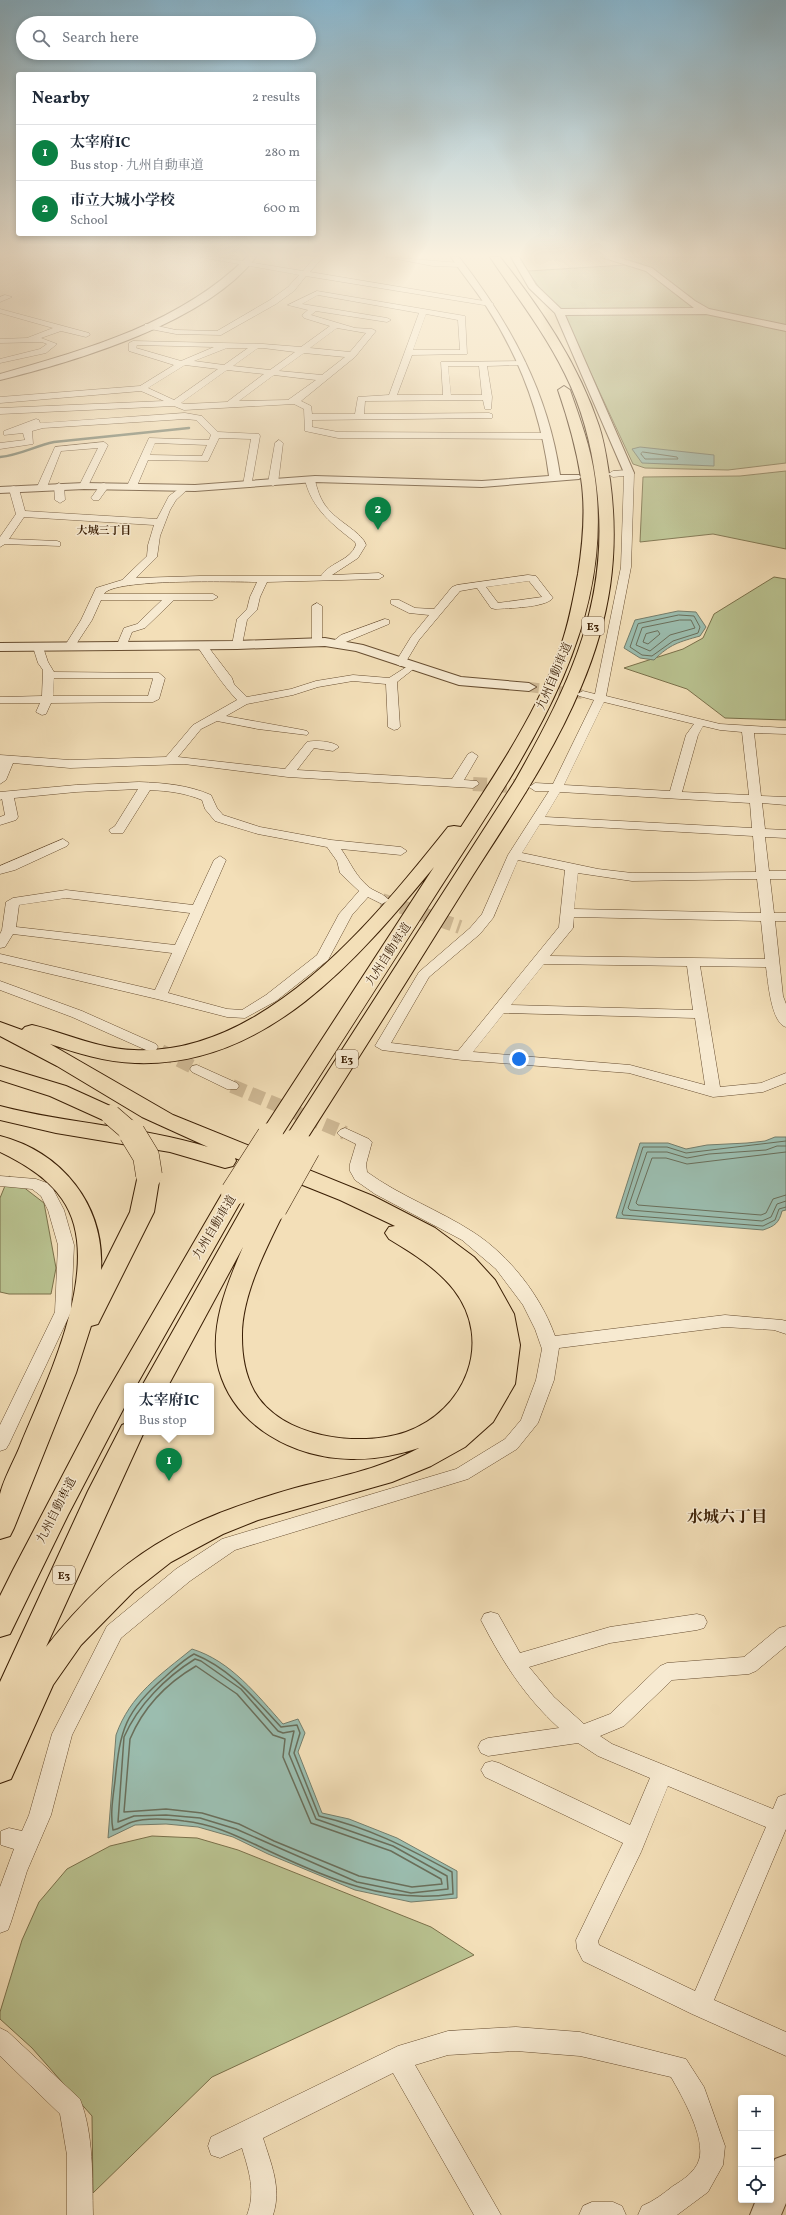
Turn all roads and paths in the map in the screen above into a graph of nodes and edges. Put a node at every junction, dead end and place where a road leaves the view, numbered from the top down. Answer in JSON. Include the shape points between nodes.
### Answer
{"nodes":[{"id":1,"x":55,"y":360,"type":"edge"},
{"id":2,"x":172,"y":360,"type":"edge"},
{"id":3,"x":189,"y":360,"type":"edge"},
{"id":4,"x":238,"y":360,"type":"edge"},
{"id":5,"x":287,"y":360,"type":"edge"},
{"id":6,"x":345,"y":360,"type":"edge"},
{"id":7,"x":405,"y":360,"type":"edge"},
{"id":8,"x":549,"y":360,"type":"edge"},
{"id":9,"x":564,"y":360,"type":"edge"},
{"id":10,"x":580,"y":360,"type":"edge"},
{"id":11,"x":183,"y":363,"type":"junction"},
{"id":12,"x":482,"y":363,"type":"junction"},
{"id":13,"x":522,"y":363,"type":"joint"},
{"id":14,"x":228,"y":368,"type":"junction"},
{"id":15,"x":272,"y":372,"type":"junction"},
{"id":16,"x":0,"y":377,"type":"edge"},
{"id":17,"x":324,"y":378,"type":"junction"},
{"id":18,"x":142,"y":388,"type":"junction"},
{"id":19,"x":446,"y":397,"type":"junction"},
{"id":20,"x":488,"y":397,"type":"junction"},
{"id":21,"x":392,"y":398,"type":"junction"},
{"id":22,"x":0,"y":400,"type":"edge"},
{"id":23,"x":295,"y":401,"type":"junction"},
{"id":24,"x":175,"y":403,"type":"junction"},
{"id":25,"x":229,"y":404,"type":"junction"},
{"id":26,"x":184,"y":407,"type":"junction"},
{"id":27,"x":0,"y":411,"type":"edge"},
{"id":28,"x":308,"y":417,"type":"junction"},
{"id":29,"x":359,"y":417,"type":"junction"},
{"id":30,"x":489,"y":426,"type":"junction"},
{"id":31,"x":27,"y":430,"type":"junction"},
{"id":32,"x":4,"y":433,"type":"edge"},
{"id":33,"x":547,"y":436,"type":"junction"},
{"id":34,"x":214,"y":439,"type":"junction"},
{"id":35,"x":279,"y":443,"type":"dead end"},
{"id":36,"x":0,"y":446,"type":"edge"},
{"id":37,"x":144,"y":457,"type":"junction"},
{"id":38,"x":629,"y":473,"type":"junction"},
{"id":39,"x":613,"y":474,"type":"dead end"},
{"id":40,"x":574,"y":477,"type":"dead end"},
{"id":41,"x":555,"y":479,"type":"junction"},
{"id":42,"x":310,"y":480,"type":"junction"},
{"id":43,"x":273,"y":483,"type":"junction"},
{"id":44,"x":248,"y":485,"type":"junction"},
{"id":45,"x":59,"y":486,"type":"junction"},
{"id":46,"x":84,"y":486,"type":"junction"},
{"id":47,"x":104,"y":486,"type":"junction"},
{"id":48,"x":132,"y":486,"type":"junction"},
{"id":49,"x":42,"y":487,"type":"junction"},
{"id":50,"x":184,"y":488,"type":"junction"},
{"id":51,"x":14,"y":489,"type":"junction"},
{"id":52,"x":0,"y":490,"type":"edge"},
{"id":53,"x":96,"y":498,"type":"dead end"},
{"id":54,"x":60,"y":500,"type":"dead end"},
{"id":55,"x":21,"y":514,"type":"junction"},
{"id":56,"x":162,"y":522,"type":"junction"},
{"id":57,"x":1,"y":542,"type":"edge"},
{"id":58,"x":57,"y":544,"type":"dead end"},
{"id":59,"x":379,"y":576,"type":"dead end"},
{"id":60,"x":264,"y":579,"type":"junction"},
{"id":61,"x":325,"y":579,"type":"junction"},
{"id":62,"x":125,"y":583,"type":"junction"},
{"id":63,"x":480,"y":584,"type":"junction"},
{"id":64,"x":98,"y":597,"type":"junction"},
{"id":65,"x":172,"y":597,"type":"junction"},
{"id":66,"x":213,"y":597,"type":"dead end"},
{"id":67,"x":396,"y":602,"type":"dead end"},
{"id":68,"x":317,"y":606,"type":"dead end"},
{"id":69,"x":437,"y":612,"type":"junction"},
{"id":70,"x":385,"y":622,"type":"dead end"},
{"id":71,"x":317,"y":641,"type":"junction"},
{"id":72,"x":336,"y":643,"type":"junction"},
{"id":73,"x":237,"y":645,"type":"junction"},
{"id":74,"x":202,"y":646,"type":"junction"},
{"id":75,"x":0,"y":647,"type":"edge"},
{"id":76,"x":38,"y":647,"type":"junction"},
{"id":77,"x":121,"y":647,"type":"junction"},
{"id":78,"x":69,"y":648,"type":"junction"},
{"id":79,"x":568,"y":648,"type":"junction"},
{"id":80,"x":405,"y":665,"type":"junction"},
{"id":81,"x":49,"y":675,"type":"junction"},
{"id":82,"x":391,"y":680,"type":"junction"},
{"id":83,"x":529,"y":687,"type":"tunnel mouth"},
{"id":84,"x":582,"y":694,"type":"tunnel mouth"},
{"id":85,"x":47,"y":699,"type":"junction"},
{"id":86,"x":600,"y":699,"type":"junction"},
{"id":87,"x":3,"y":700,"type":"dead end"},
{"id":88,"x":244,"y":701,"type":"junction"},
{"id":89,"x":42,"y":712,"type":"dead end"},
{"id":90,"x":215,"y":717,"type":"junction"},
{"id":91,"x":700,"y":723,"type":"junction"},
{"id":92,"x":394,"y":726,"type":"dead end"},
{"id":93,"x":748,"y":730,"type":"junction"},
{"id":94,"x":786,"y":731,"type":"edge"},
{"id":95,"x":302,"y":733,"type":"dead end"},
{"id":96,"x":333,"y":747,"type":"dead end"},
{"id":97,"x":472,"y":756,"type":"dead end"},
{"id":98,"x":171,"y":759,"type":"junction"},
{"id":99,"x":4,"y":760,"type":"edge"},
{"id":100,"x":126,"y":763,"type":"junction"},
{"id":101,"x":288,"y":773,"type":"junction"},
{"id":102,"x":0,"y":780,"type":"edge"},
{"id":103,"x":456,"y":783,"type":"junction"},
{"id":104,"x":473,"y":784,"type":"tunnel mouth"},
{"id":105,"x":122,"y":786,"type":"junction"},
{"id":106,"x":146,"y":787,"type":"junction"},
{"id":107,"x":535,"y":787,"type":"tunnel mouth"},
{"id":108,"x":557,"y":788,"type":"junction"},
{"id":109,"x":675,"y":794,"type":"junction"},
{"id":110,"x":3,"y":796,"type":"edge"},
{"id":111,"x":755,"y":799,"type":"junction"},
{"id":112,"x":786,"y":801,"type":"edge"},
{"id":113,"x":535,"y":820,"type":"junction"},
{"id":114,"x":0,"y":821,"type":"edge"},
{"id":115,"x":114,"y":830,"type":"dead end"},
{"id":116,"x":759,"y":833,"type":"junction"},
{"id":117,"x":786,"y":834,"type":"edge"},
{"id":118,"x":63,"y":843,"type":"dead end"},
{"id":119,"x":331,"y":844,"type":"junction"},
{"id":120,"x":401,"y":852,"type":"dead end"},
{"id":121,"x":514,"y":855,"type":"junction"},
{"id":122,"x":220,"y":860,"type":"dead end"},
{"id":123,"x":572,"y":868,"type":"junction"},
{"id":124,"x":0,"y":870,"type":"edge"},
{"id":125,"x":763,"y":875,"type":"junction"},
{"id":126,"x":786,"y":875,"type":"edge"},
{"id":127,"x":366,"y":891,"type":"junction"},
{"id":128,"x":382,"y":900,"type":"tunnel mouth"},
{"id":129,"x":198,"y":910,"type":"junction"},
{"id":130,"x":569,"y":913,"type":"junction"},
{"id":131,"x":768,"y":917,"type":"junction"},
{"id":132,"x":786,"y":917,"type":"edge"},
{"id":133,"x":460,"y":927,"type":"tunnel mouth"},
{"id":134,"x":9,"y":930,"type":"junction"},
{"id":135,"x":475,"y":931,"type":"junction"},
{"id":136,"x":0,"y":944,"type":"edge"},
{"id":137,"x":180,"y":950,"type":"junction"},
{"id":138,"x":0,"y":958,"type":"edge"},
{"id":139,"x":540,"y":960,"type":"junction"},
{"id":140,"x":693,"y":962,"type":"junction"},
{"id":141,"x":772,"y":963,"type":"junction"},
{"id":142,"x":0,"y":985,"type":"edge"},
{"id":143,"x":160,"y":995,"type":"junction"},
{"id":144,"x":500,"y":1008,"type":"junction"},
{"id":145,"x":701,"y":1014,"type":"junction"},
{"id":146,"x":0,"y":1020,"type":"edge"},
{"id":147,"x":786,"y":1023,"type":"edge"},
{"id":148,"x":0,"y":1028,"type":"edge"},
{"id":149,"x":151,"y":1047,"type":"tunnel mouth"},
{"id":150,"x":462,"y":1056,"type":"junction"},
{"id":151,"x":198,"y":1069,"type":"tunnel mouth"},
{"id":152,"x":0,"y":1073,"type":"edge"},
{"id":153,"x":786,"y":1078,"type":"edge"},
{"id":154,"x":232,"y":1086,"type":"tunnel mouth"},
{"id":155,"x":714,"y":1092,"type":"junction"},
{"id":156,"x":0,"y":1099,"type":"edge"},
{"id":157,"x":0,"y":1113,"type":"edge"},
{"id":158,"x":110,"y":1125,"type":"junction"},
{"id":159,"x":345,"y":1133,"type":"tunnel mouth"},
{"id":160,"x":0,"y":1143,"type":"edge"},
{"id":161,"x":0,"y":1181,"type":"edge"},
{"id":162,"x":255,"y":1201,"type":"junction"},
{"id":163,"x":786,"y":1328,"type":"edge"},
{"id":164,"x":550,"y":1343,"type":"junction"},
{"id":165,"x":66,"y":1366,"type":"junction"},
{"id":166,"x":157,"y":1383,"type":"edge"},
{"id":167,"x":130,"y":1435,"type":"edge"},
{"id":168,"x":0,"y":1444,"type":"edge"},
{"id":169,"x":0,"y":1528,"type":"edge"},
{"id":170,"x":491,"y":1620,"type":"dead end"},
{"id":171,"x":697,"y":1622,"type":"dead end"},
{"id":172,"x":0,"y":1625,"type":"edge"},
{"id":173,"x":786,"y":1634,"type":"edge"},
{"id":174,"x":515,"y":1663,"type":"junction"},
{"id":175,"x":0,"y":1720,"type":"edge"},
{"id":176,"x":581,"y":1734,"type":"junction"},
{"id":177,"x":488,"y":1747,"type":"dead end"},
{"id":178,"x":0,"y":1769,"type":"edge"},
{"id":179,"x":492,"y":1770,"type":"dead end"},
{"id":180,"x":662,"y":1774,"type":"junction"},
{"id":181,"x":782,"y":1813,"type":"edge"},
{"id":182,"x":635,"y":1838,"type":"junction"},
{"id":183,"x":0,"y":1922,"type":"edge"},
{"id":184,"x":700,"y":2006,"type":"junction"},
{"id":185,"x":0,"y":2040,"type":"edge"},
{"id":186,"x":786,"y":2044,"type":"edge"},
{"id":187,"x":398,"y":2058,"type":"junction"},
{"id":188,"x":249,"y":2131,"type":"junction"},
{"id":189,"x":220,"y":2146,"type":"dead end"},
{"id":190,"x":786,"y":2170,"type":"edge"},
{"id":191,"x":80,"y":2215,"type":"edge"},
{"id":192,"x":260,"y":2215,"type":"edge"},
{"id":193,"x":488,"y":2215,"type":"edge"},
{"id":194,"x":592,"y":2215,"type":"edge"},
{"id":195,"x":613,"y":2215,"type":"edge"},
{"id":196,"x":651,"y":2215,"type":"edge"},
{"id":197,"x":765,"y":2215,"type":"edge"}],
"edges":[{"from":1,"to":16,"type":"street"},
{"from":2,"to":11,"type":"street"},
{"from":3,"to":11,"type":"street"},
{"from":4,"to":14,"type":"street"},
{"from":5,"to":15,"type":"street"},
{"from":6,"to":17,"type":"street"},
{"from":7,"to":21,"type":"street"},
{"from":8,"to":79,"type":"highway","name":"九州自動車道","number":"E3","via":[[558,376],[579,434],[588,479],[591,519],[589,551],[579,611]]},
{"from":9,"to":162,"type":"highway","name":"九州自動車道","number":"E3","bridge":true,"via":[[591,419],[600,449],[608,531],[604,578],[586,651],[556,722],[524,781],[401,974],[300,1146]]},
{"from":10,"to":38,"type":"street"},
{"from":11,"to":14,"type":"street"},
{"from":11,"to":18,"type":"street"},
{"from":12,"to":13,"type":"street"},
{"from":12,"to":19,"type":"street","via":[[444,364]]},
{"from":12,"to":20,"type":"street"},
{"from":13,"to":33,"type":"street","via":[[540,407]]},
{"from":14,"to":15,"type":"street"},
{"from":14,"to":24,"type":"street"},
{"from":15,"to":17,"type":"street"},
{"from":15,"to":25,"type":"street"},
{"from":17,"to":23,"type":"street"},
{"from":18,"to":22,"type":"street"},
{"from":18,"to":24,"type":"street"},
{"from":19,"to":20,"type":"street"},
{"from":19,"to":21,"type":"street"},
{"from":20,"to":30,"type":"street"},
{"from":21,"to":29,"type":"street","via":[[361,399]]},
{"from":23,"to":25,"type":"street"},
{"from":23,"to":28,"type":"street","via":[[308,408]]},
{"from":24,"to":26,"type":"street"},
{"from":24,"to":27,"type":"street"},
{"from":25,"to":26,"type":"street"},
{"from":26,"to":32,"type":"street","via":[[177,411],[35,422]]},
{"from":28,"to":29,"type":"street"},
{"from":28,"to":30,"type":"street","via":[[308,429],[311,432],[338,435]]},
{"from":29,"to":30,"type":"street"},
{"from":30,"to":33,"type":"street"},
{"from":31,"to":32,"type":"street"},
{"from":31,"to":34,"type":"street","via":[[42,425],[185,416],[198,418]]},
{"from":31,"to":36,"type":"street","via":[[30,442]]},
{"from":33,"to":41,"type":"street"},
{"from":34,"to":37,"type":"street","via":[[152,440]]},
{"from":34,"to":37,"type":"street","via":[[205,459]]},
{"from":34,"to":44,"type":"street","via":[[256,436]]},
{"from":35,"to":43,"type":"street"},
{"from":37,"to":48,"type":"street"},
{"from":38,"to":39,"type":"street"},
{"from":38,"to":86,"type":"street","via":[[626,567]]},
{"from":40,"to":41,"type":"street"},
{"from":41,"to":42,"type":"street","via":[[462,485]]},
{"from":42,"to":43,"type":"street"},
{"from":42,"to":61,"type":"street","via":[[321,509],[360,541],[361,545],[346,564],[329,573]]},
{"from":43,"to":44,"type":"street"},
{"from":44,"to":50,"type":"street"},
{"from":45,"to":46,"type":"street"},
{"from":45,"to":49,"type":"street"},
{"from":45,"to":54,"type":"street"},
{"from":46,"to":47,"type":"street"},
{"from":46,"to":49,"type":"street","via":[[104,445],[58,449]]},
{"from":47,"to":48,"type":"street"},
{"from":47,"to":53,"type":"street"},
{"from":48,"to":50,"type":"street"},
{"from":49,"to":51,"type":"street"},
{"from":50,"to":56,"type":"street","via":[[172,499]]},
{"from":51,"to":52,"type":"street"},
{"from":51,"to":55,"type":"street"},
{"from":55,"to":56,"type":"street"},
{"from":55,"to":57,"type":"street"},
{"from":56,"to":62,"type":"street","via":[[156,529],[150,552],[152,558]]},
{"from":57,"to":58,"type":"street"},
{"from":59,"to":61,"type":"street"},
{"from":60,"to":61,"type":"street"},
{"from":60,"to":62,"type":"street"},
{"from":60,"to":73,"type":"street","via":[[252,610],[242,619]]},
{"from":62,"to":64,"type":"street","via":[[102,588]]},
{"from":63,"to":63,"type":"street","via":[[532,578],[548,598],[543,601],[495,606]]},
{"from":63,"to":69,"type":"street","via":[[456,589]]},
{"from":64,"to":65,"type":"street"},
{"from":64,"to":78,"type":"street","via":[[87,622]]},
{"from":65,"to":66,"type":"street"},
{"from":65,"to":77,"type":"street","via":[[141,626],[128,630]]},
{"from":67,"to":69,"type":"street","via":[[413,611]]},
{"from":68,"to":71,"type":"street"},
{"from":69,"to":80,"type":"street","via":[[415,638]]},
{"from":70,"to":72,"type":"street","via":[[351,634]]},
{"from":71,"to":72,"type":"street"},
{"from":71,"to":73,"type":"street"},
{"from":72,"to":80,"type":"street"},
{"from":73,"to":74,"type":"street"},
{"from":74,"to":77,"type":"street"},
{"from":74,"to":88,"type":"street","via":[[228,680],[229,685]]},
{"from":75,"to":76,"type":"street"},
{"from":76,"to":78,"type":"street"},
{"from":76,"to":81,"type":"street"},
{"from":77,"to":78,"type":"street"},
{"from":79,"to":146,"type":"highway","via":[[554,669],[529,722],[514,746],[444,844],[352,951],[315,985],[277,1013],[241,1033],[208,1046],[174,1054],[137,1057],[81,1048]]},
{"from":79,"to":162,"type":"highway","name":"九州自動車道","number":"E3","bridge":true,"via":[[546,698],[510,765],[270,1136]]},
{"from":80,"to":82,"type":"street"},
{"from":80,"to":83,"type":"street","via":[[459,681]]},
{"from":81,"to":85,"type":"street"},
{"from":81,"to":85,"type":"street","via":[[155,675],[159,678],[153,699]]},
{"from":82,"to":88,"type":"street","via":[[353,678]]},
{"from":82,"to":92,"type":"street"},
{"from":84,"to":86,"type":"street"},
{"from":85,"to":87,"type":"street"},
{"from":85,"to":89,"type":"street"},
{"from":86,"to":91,"type":"street"},
{"from":86,"to":108,"type":"street"},
{"from":88,"to":90,"type":"street"},
{"from":90,"to":95,"type":"street"},
{"from":90,"to":98,"type":"street","via":[[192,732]]},
{"from":91,"to":93,"type":"street"},
{"from":91,"to":109,"type":"street","via":[[692,735]]},
{"from":93,"to":94,"type":"street"},
{"from":93,"to":111,"type":"street"},
{"from":96,"to":101,"type":"street","via":[[311,744]]},
{"from":97,"to":103,"type":"street"},
{"from":98,"to":100,"type":"street"},
{"from":98,"to":101,"type":"street","via":[[205,761]]},
{"from":99,"to":100,"type":"street","via":[[70,764]]},
{"from":99,"to":102,"type":"street"},
{"from":100,"to":105,"type":"street"},
{"from":101,"to":103,"type":"street"},
{"from":103,"to":104,"type":"street"},
{"from":105,"to":106,"type":"street"},
{"from":105,"to":110,"type":"street"},
{"from":106,"to":115,"type":"street","via":[[120,830]]},
{"from":106,"to":119,"type":"street","via":[[172,787],[196,792],[207,798],[211,809],[219,818],[258,830]]},
{"from":107,"to":108,"type":"street"},
{"from":108,"to":109,"type":"street"},
{"from":108,"to":113,"type":"street"},
{"from":109,"to":111,"type":"street"},
{"from":110,"to":114,"type":"street","via":[[12,817]]},
{"from":111,"to":112,"type":"street"},
{"from":111,"to":116,"type":"street"},
{"from":113,"to":116,"type":"street"},
{"from":113,"to":121,"type":"street"},
{"from":116,"to":117,"type":"street"},
{"from":116,"to":125,"type":"street"},
{"from":118,"to":124,"type":"street"},
{"from":119,"to":120,"type":"street"},
{"from":119,"to":127,"type":"street","via":[[343,861],[345,870]]},
{"from":121,"to":123,"type":"street"},
{"from":121,"to":135,"type":"street","via":[[488,916]]},
{"from":122,"to":129,"type":"street"},
{"from":123,"to":125,"type":"street","via":[[632,877]]},
{"from":123,"to":130,"type":"street"},
{"from":125,"to":126,"type":"street"},
{"from":125,"to":131,"type":"street"},
{"from":127,"to":128,"type":"street"},
{"from":127,"to":143,"type":"street","via":[[346,914],[323,957],[271,998],[245,1014],[227,1013]]},
{"from":129,"to":134,"type":"street","via":[[66,894],[13,902]]},
{"from":129,"to":137,"type":"street"},
{"from":130,"to":131,"type":"street"},
{"from":130,"to":139,"type":"street","via":[[566,928]]},
{"from":131,"to":132,"type":"street"},
{"from":131,"to":141,"type":"street"},
{"from":133,"to":135,"type":"street"},
{"from":134,"to":136,"type":"street"},
{"from":134,"to":137,"type":"street"},
{"from":135,"to":150,"type":"street","via":[[424,975],[382,1046]]},
{"from":137,"to":143,"type":"street"},
{"from":138,"to":143,"type":"street"},
{"from":139,"to":140,"type":"street"},
{"from":139,"to":144,"type":"street"},
{"from":140,"to":141,"type":"street"},
{"from":140,"to":145,"type":"street"},
{"from":141,"to":147,"type":"street","via":[[776,996]]},
{"from":142,"to":149,"type":"street","via":[[102,1023]]},
{"from":144,"to":145,"type":"street"},
{"from":144,"to":150,"type":"street"},
{"from":145,"to":155,"type":"street"},
{"from":148,"to":178,"type":"highway","via":[[46,1051],[159,1118],[364,1201],[423,1230],[458,1255],[485,1284],[502,1316],[507,1334],[508,1354],[506,1372],[491,1408],[476,1425],[438,1452],[380,1474],[266,1506],[225,1521],[192,1535],[134,1573],[87,1619],[51,1666],[32,1694]]},
{"from":150,"to":155,"type":"street","via":[[630,1069]]},
{"from":151,"to":154,"type":"street"},
{"from":152,"to":158,"type":"highway","via":[[58,1091]]},
{"from":153,"to":155,"type":"street","via":[[763,1087]]},
{"from":156,"to":158,"type":"highway","via":[[46,1118]]},
{"from":157,"to":158,"type":"highway","via":[[46,1126]]},
{"from":158,"to":162,"type":"highway","via":[[211,1155],[371,1218],[437,1259],[470,1294],[479,1312],[486,1349],[484,1367],[477,1385],[467,1402],[453,1416],[413,1440],[390,1446],[335,1448],[310,1444],[288,1436],[257,1414],[244,1399],[231,1370],[229,1352],[231,1318],[242,1279]]},
{"from":158,"to":165,"type":"highway","bridge":true,"via":[[132,1133],[147,1155],[150,1175],[146,1199]]},
{"from":159,"to":164,"type":"street","via":[[364,1142],[358,1171],[366,1179],[381,1190],[468,1236],[502,1265],[530,1302]]},
{"from":160,"to":165,"type":"highway","via":[[54,1175],[77,1204],[83,1219],[88,1242],[89,1272],[81,1320]]},
{"from":161,"to":168,"type":"street","via":[[36,1184],[42,1187],[54,1206],[66,1245],[64,1312]]},
{"from":162,"to":166,"type":"highway","name":"九州自動車道","number":"E3"},
{"from":162,"to":172,"type":"highway","name":"九州自動車道","number":"E3","via":[[158,1322],[69,1485]]},
{"from":163,"to":164,"type":"street","via":[[776,1324],[725,1321]]},
{"from":164,"to":183,"type":"street","via":[[549,1364],[538,1405],[529,1423],[511,1444],[462,1474],[229,1544],[183,1575],[114,1632],[62,1734],[40,1815],[18,1840]]},
{"from":165,"to":169,"type":"highway"},
{"from":167,"to":175,"type":"highway","number":"E3","via":[[102,1490]]},
{"from":170,"to":174,"type":"street"},
{"from":171,"to":174,"type":"street","via":[[610,1635]]},
{"from":173,"to":176,"type":"street","via":[[749,1665],[667,1672],[617,1720]]},
{"from":174,"to":176,"type":"street","via":[[553,1710]]},
{"from":176,"to":177,"type":"street"},
{"from":176,"to":180,"type":"street","via":[[605,1750]]},
{"from":179,"to":182,"type":"street"},
{"from":180,"to":181,"type":"street"},
{"from":180,"to":182,"type":"street"},
{"from":181,"to":184,"type":"street"},
{"from":182,"to":184,"type":"street","via":[[588,1940],[588,1949],[591,1953]]},
{"from":184,"to":186,"type":"street"},
{"from":185,"to":191,"type":"street","via":[[71,2108],[79,2155]]},
{"from":187,"to":188,"type":"street"},
{"from":187,"to":193,"type":"street"},
{"from":187,"to":196,"type":"street","via":[[448,2043],[516,2039],[580,2044],[678,2067],[695,2096],[713,2146],[711,2165],[699,2183],[657,2214]]},
{"from":188,"to":189,"type":"street"},
{"from":188,"to":192,"type":"street","via":[[266,2190]]},
{"from":190,"to":197,"type":"street"},
{"from":194,"to":195,"type":"street"}]}
